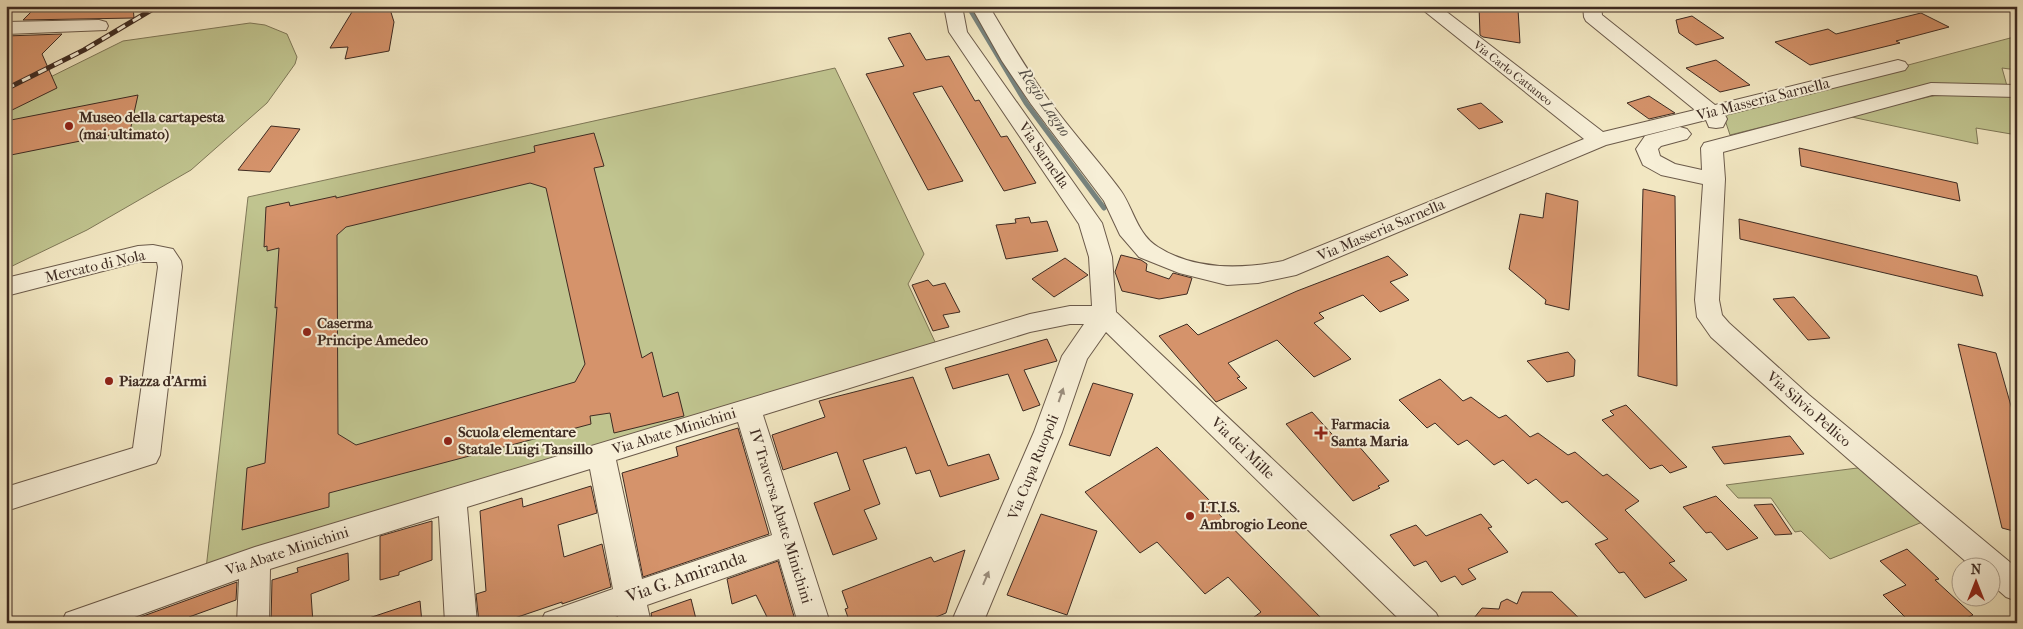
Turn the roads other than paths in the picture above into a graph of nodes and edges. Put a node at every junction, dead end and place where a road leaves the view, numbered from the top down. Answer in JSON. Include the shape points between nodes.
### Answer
{"nodes":[{"id":1,"x":953,"y":6,"type":"edge"},
{"id":2,"x":980,"y":6,"type":"edge"},
{"id":3,"x":1427,"y":6,"type":"edge"},
{"id":4,"x":1592,"y":6,"type":"edge"},
{"id":5,"x":99,"y":26,"type":"dead end"},
{"id":6,"x":6,"y":28,"type":"edge"},
{"id":7,"x":1898,"y":66,"type":"dead end"},
{"id":8,"x":2017,"y":91,"type":"edge"},
{"id":9,"x":1711,"y":112,"type":"junction"},
{"id":10,"x":1599,"y":140,"type":"junction"},
{"id":11,"x":1714,"y":179,"type":"junction"},
{"id":12,"x":1120,"y":216,"type":"junction"},
{"id":13,"x":1090,"y":223,"type":"junction"},
{"id":14,"x":6,"y":287,"type":"edge"},
{"id":15,"x":1104,"y":315,"type":"junction"},
{"id":16,"x":748,"y":409,"type":"junction"},
{"id":17,"x":601,"y":454,"type":"junction"},
{"id":18,"x":6,"y":499,"type":"edge"},
{"id":19,"x":452,"y":500,"type":"junction"},
{"id":20,"x":789,"y":542,"type":"junction"},
{"id":21,"x":255,"y":560,"type":"junction"},
{"id":22,"x":2017,"y":587,"type":"edge"},
{"id":23,"x":633,"y":609,"type":"edge"},
{"id":24,"x":77,"y":623,"type":"edge"},
{"id":25,"x":253,"y":623,"type":"edge"},
{"id":26,"x":461,"y":623,"type":"edge"},
{"id":27,"x":556,"y":623,"type":"edge"},
{"id":28,"x":814,"y":623,"type":"edge"},
{"id":29,"x":967,"y":623,"type":"edge"},
{"id":30,"x":1424,"y":623,"type":"edge"}],
"edges":[{"from":1,"to":13,"type":"street","name":"Via Sarnella","via":[[958,32]]},
{"from":2,"to":12,"type":"street","name":"Via Masseria Sarnella","via":[[1036,97],[1119,206]]},
{"from":3,"to":10,"type":"street","name":"Via Carlo Cattaneo"},
{"from":4,"to":9,"type":"street","via":[[1593,18]]},
{"from":5,"to":6,"type":"street"},
{"from":7,"to":9,"type":"street","name":"Via Masseria Sarnella"},
{"from":8,"to":11,"type":"street","name":"Via Silvio Pellico","via":[[1931,89],[1712,148]]},
{"from":9,"to":10,"type":"street","name":"Via Masseria Sarnella"},
{"from":9,"to":11,"type":"street","via":[[1717,119],[1716,125],[1652,141],[1647,149],[1651,160],[1669,170]]},
{"from":10,"to":12,"type":"street","name":"Via Masseria Sarnella","via":[[1288,269],[1260,275],[1226,276],[1205,272],[1150,253],[1132,235]]},
{"from":11,"to":22,"type":"street","name":"Via Silvio Pellico","via":[[1707,300],[1710,317],[1720,330],[1800,402]]},
{"from":12,"to":13,"type":"street"},
{"from":13,"to":15,"type":"street","name":"Via Sarnella","via":[[1101,252]]},
{"from":14,"to":18,"type":"street","name":"Mercato di Nola","via":[[146,254],[165,255],[170,267],[146,455]]},
{"from":15,"to":16,"type":"street","name":"Via Abate Minichini","via":[[1070,315],[1030,323]]},
{"from":29,"to":15,"type":"street","name":"Via Cupa Ruopoli","one_way":true,"via":[[1048,432],[1075,356]]},
{"from":15,"to":30,"type":"street","name":"Via dei Mille"},
{"from":16,"to":17,"type":"street","name":"Via Abate Minichini"},
{"from":16,"to":20,"type":"street","name":"IV Traversa Abate Minichini"},
{"from":17,"to":19,"type":"street","name":"Via Abate Minichini"},
{"from":17,"to":23,"type":"street"},
{"from":19,"to":21,"type":"street","name":"Via Abate Minichini"},
{"from":19,"to":26,"type":"street"},
{"from":20,"to":23,"type":"street","name":"Via G. Amiranda"},
{"from":20,"to":28,"type":"street","name":"IV Traversa Abate Minichini"},
{"from":21,"to":24,"type":"street","name":"Via Abate Minichini"},
{"from":21,"to":25,"type":"street"},
{"from":23,"to":27,"type":"street","name":"Via G. Amiranda"}]}
